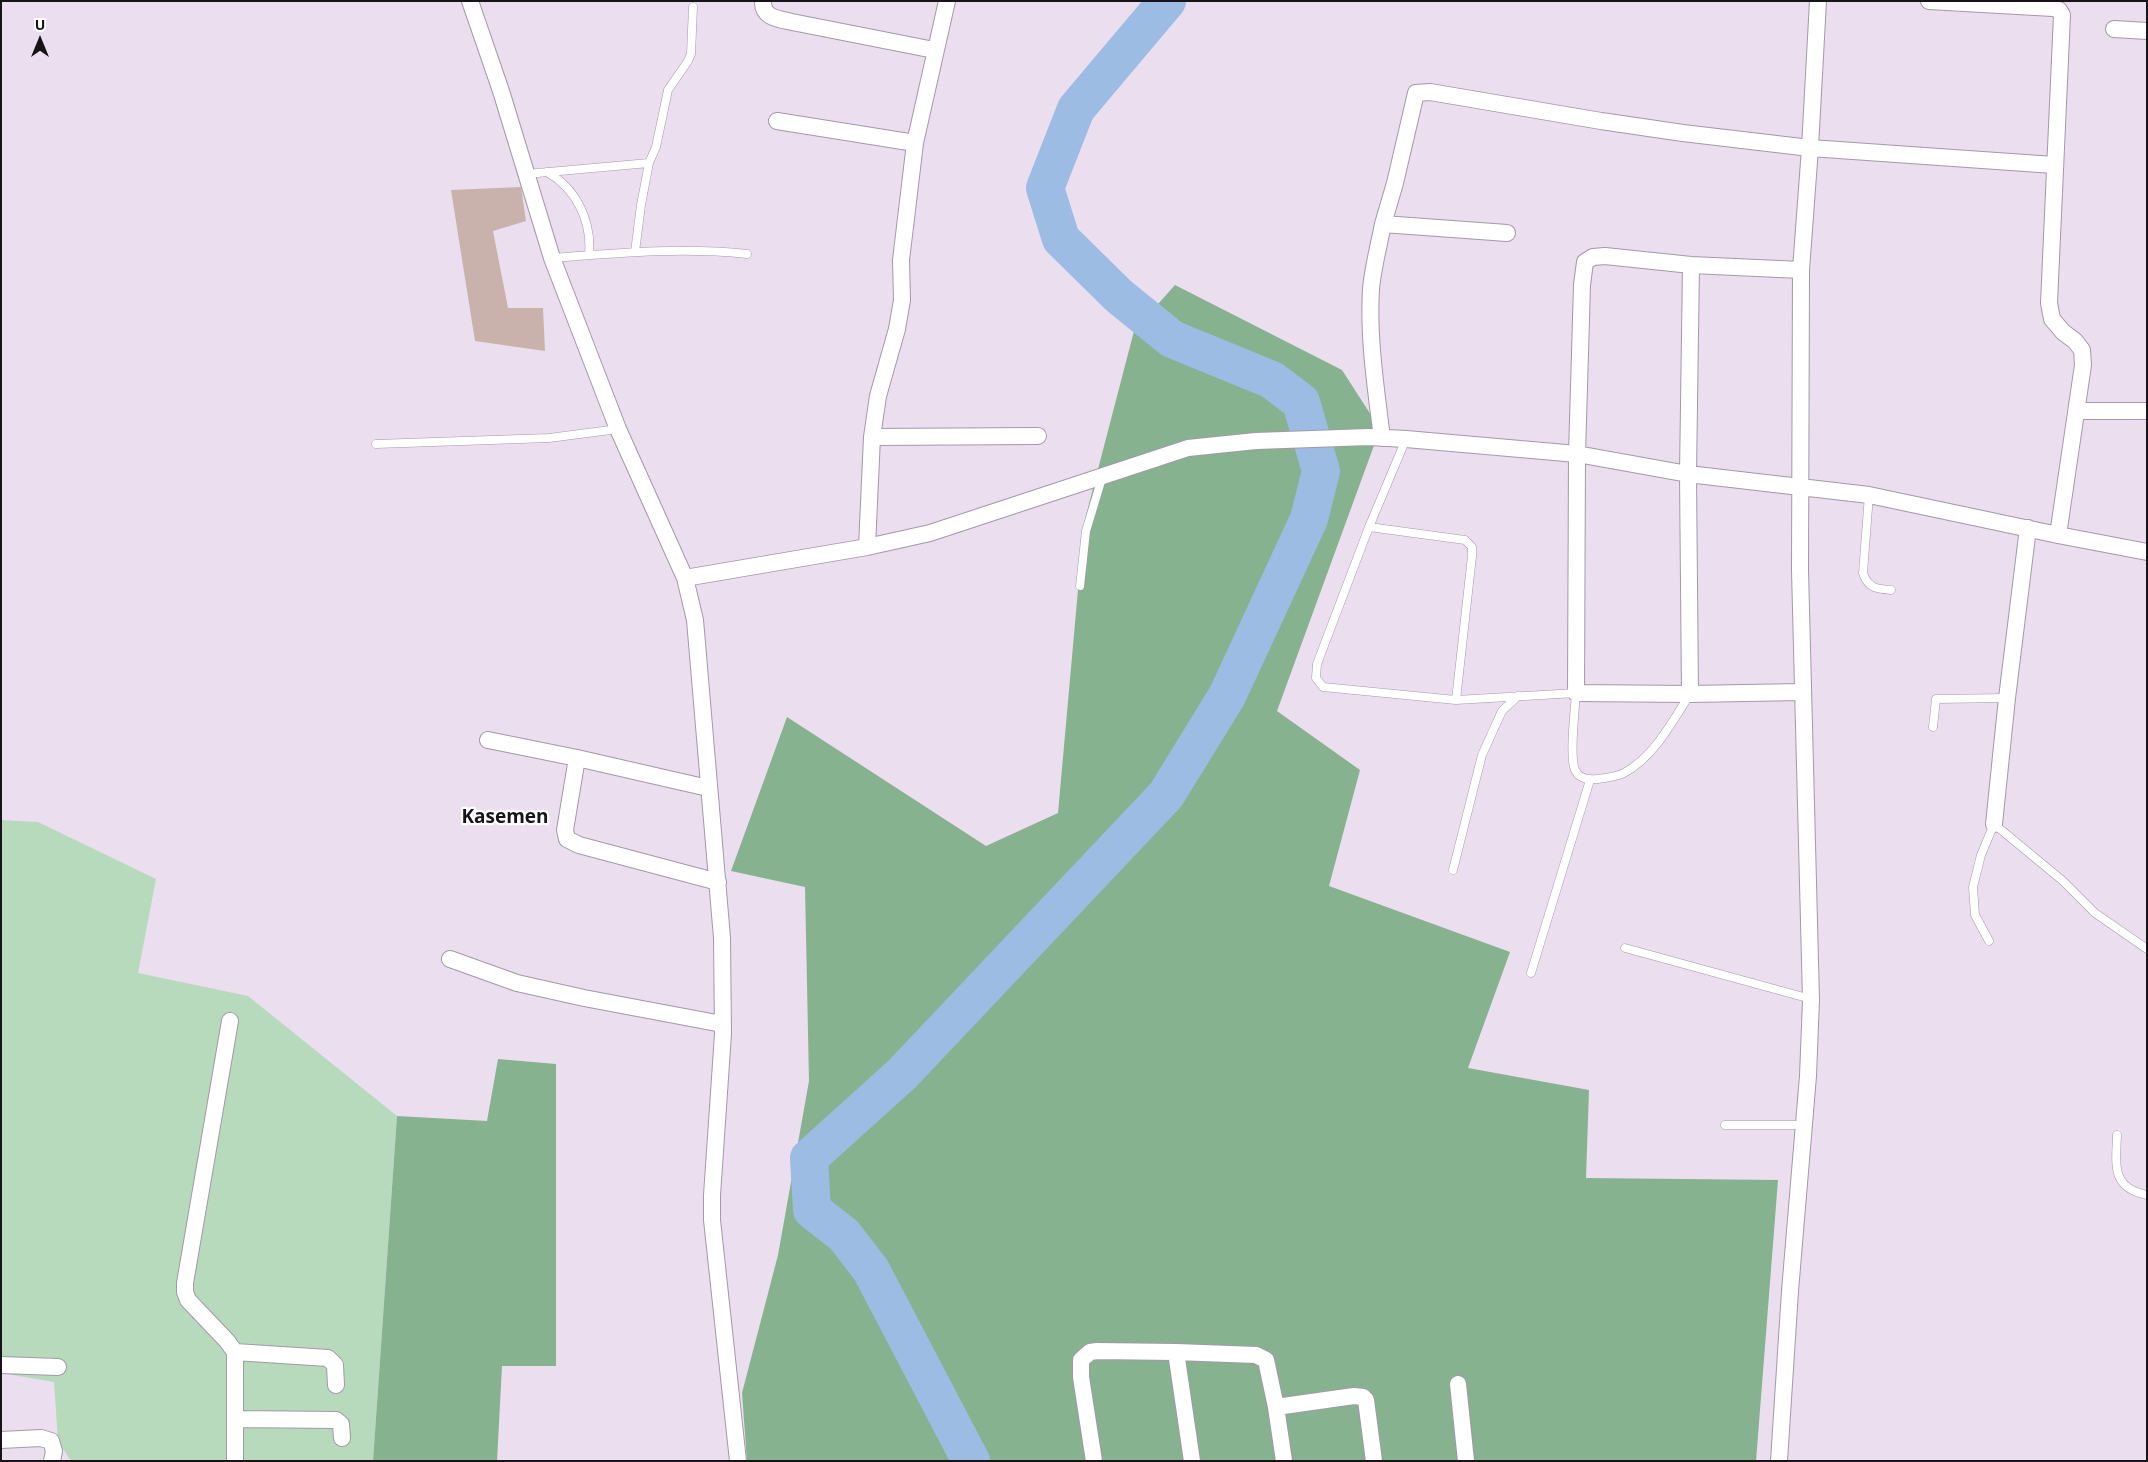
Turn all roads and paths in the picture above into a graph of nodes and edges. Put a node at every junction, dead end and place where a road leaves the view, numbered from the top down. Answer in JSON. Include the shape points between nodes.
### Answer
{"nodes":[{"id":1,"x":470,"y":1,"type":"edge"},
{"id":2,"x":763,"y":1,"type":"edge"},
{"id":3,"x":947,"y":1,"type":"edge"},
{"id":4,"x":1818,"y":1,"type":"edge"},
{"id":5,"x":1928,"y":1,"type":"edge"},
{"id":6,"x":693,"y":7,"type":"dead end"},
{"id":7,"x":2114,"y":29,"type":"dead end"},
{"id":8,"x":2147,"y":31,"type":"edge"},
{"id":9,"x":934,"y":50,"type":"junction"},
{"id":10,"x":777,"y":121,"type":"dead end"},
{"id":11,"x":915,"y":143,"type":"junction"},
{"id":12,"x":1810,"y":148,"type":"junction"},
{"id":13,"x":649,"y":163,"type":"junction"},
{"id":14,"x":2054,"y":165,"type":"junction"},
{"id":15,"x":547,"y":172,"type":"junction"},
{"id":16,"x":526,"y":174,"type":"junction"},
{"id":17,"x":1383,"y":224,"type":"junction"},
{"id":18,"x":1507,"y":233,"type":"dead end"},
{"id":19,"x":634,"y":252,"type":"junction"},
{"id":20,"x":747,"y":254,"type":"dead end"},
{"id":21,"x":589,"y":255,"type":"junction"},
{"id":22,"x":552,"y":258,"type":"junction"},
{"id":23,"x":1691,"y":265,"type":"junction"},
{"id":24,"x":1801,"y":270,"type":"junction"},
{"id":25,"x":2147,"y":410,"type":"edge"},
{"id":26,"x":2078,"y":411,"type":"junction"},
{"id":27,"x":618,"y":429,"type":"junction"},
{"id":28,"x":1038,"y":436,"type":"dead end"},
{"id":29,"x":872,"y":438,"type":"junction"},
{"id":30,"x":1376,"y":438,"type":"junction"},
{"id":31,"x":1406,"y":438,"type":"junction"},
{"id":32,"x":376,"y":444,"type":"dead end"},
{"id":33,"x":1577,"y":454,"type":"junction"},
{"id":34,"x":1688,"y":474,"type":"junction"},
{"id":35,"x":1102,"y":475,"type":"junction"},
{"id":36,"x":1801,"y":485,"type":"junction"},
{"id":37,"x":1869,"y":495,"type":"junction"},
{"id":38,"x":1370,"y":527,"type":"junction"},
{"id":39,"x":2028,"y":528,"type":"junction"},
{"id":40,"x":2058,"y":535,"type":"junction"},
{"id":41,"x":866,"y":547,"type":"junction"},
{"id":42,"x":2147,"y":552,"type":"edge"},
{"id":43,"x":685,"y":578,"type":"junction"},
{"id":44,"x":1080,"y":586,"type":"dead end"},
{"id":45,"x":1891,"y":590,"type":"dead end"},
{"id":46,"x":1802,"y":692,"type":"junction"},
{"id":47,"x":1576,"y":693,"type":"junction"},
{"id":48,"x":1690,"y":694,"type":"junction"},
{"id":49,"x":1518,"y":696,"type":"junction"},
{"id":50,"x":2007,"y":698,"type":"junction"},
{"id":51,"x":1456,"y":700,"type":"junction"},
{"id":52,"x":1933,"y":727,"type":"dead end"},
{"id":53,"x":488,"y":740,"type":"dead end"},
{"id":54,"x":577,"y":758,"type":"junction"},
{"id":55,"x":1590,"y":780,"type":"junction"},
{"id":56,"x":708,"y":788,"type":"junction"},
{"id":57,"x":1994,"y":824,"type":"junction"},
{"id":58,"x":1453,"y":870,"type":"dead end"},
{"id":59,"x":718,"y":882,"type":"junction"},
{"id":60,"x":1989,"y":941,"type":"dead end"},
{"id":61,"x":1625,"y":948,"type":"dead end"},
{"id":62,"x":2147,"y":949,"type":"edge"},
{"id":63,"x":450,"y":959,"type":"dead end"},
{"id":64,"x":1531,"y":973,"type":"dead end"},
{"id":65,"x":1811,"y":1000,"type":"junction"},
{"id":66,"x":230,"y":1021,"type":"dead end"},
{"id":67,"x":722,"y":1024,"type":"junction"},
{"id":68,"x":1725,"y":1124,"type":"dead end"},
{"id":69,"x":1804,"y":1125,"type":"junction"},
{"id":70,"x":2117,"y":1135,"type":"dead end"},
{"id":71,"x":2147,"y":1195,"type":"edge"},
{"id":72,"x":235,"y":1352,"type":"junction"},
{"id":73,"x":1176,"y":1352,"type":"junction"},
{"id":74,"x":1,"y":1366,"type":"edge"},
{"id":75,"x":58,"y":1367,"type":"dead end"},
{"id":76,"x":336,"y":1384,"type":"dead end"},
{"id":77,"x":1458,"y":1384,"type":"dead end"},
{"id":78,"x":1276,"y":1407,"type":"junction"},
{"id":79,"x":235,"y":1419,"type":"junction"},
{"id":80,"x":342,"y":1438,"type":"dead end"},
{"id":81,"x":1,"y":1440,"type":"edge"},
{"id":82,"x":52,"y":1461,"type":"edge"},
{"id":83,"x":235,"y":1461,"type":"edge"},
{"id":84,"x":738,"y":1461,"type":"edge"},
{"id":85,"x":1094,"y":1461,"type":"edge"},
{"id":86,"x":1192,"y":1461,"type":"edge"},
{"id":87,"x":1284,"y":1461,"type":"edge"},
{"id":88,"x":1374,"y":1461,"type":"edge"},
{"id":89,"x":1466,"y":1461,"type":"edge"},
{"id":90,"x":1779,"y":1461,"type":"edge"}],
"edges":[{"from":1,"to":16,"type":"street"},
{"from":2,"to":9,"type":"street","via":[[766,13],[779,19]]},
{"from":3,"to":9,"type":"street"},
{"from":4,"to":12,"type":"street"},
{"from":5,"to":14,"type":"street","via":[[2053,8],[2061,12]]},
{"from":6,"to":13,"type":"lane","via":[[691,54],[668,90],[656,147]]},
{"from":7,"to":8,"type":"street"},
{"from":9,"to":11,"type":"street"},
{"from":10,"to":11,"type":"street"},
{"from":11,"to":29,"type":"street","via":[[901,260],[902,300],[878,396]]},
{"from":12,"to":14,"type":"street"},
{"from":12,"to":17,"type":"street","via":[[1601,121],[1422,91],[1416,93],[1412,102]]},
{"from":12,"to":24,"type":"street"},
{"from":13,"to":15,"type":"lane"},
{"from":13,"to":19,"type":"lane"},
{"from":14,"to":26,"type":"street","via":[[2049,303],[2052,319],[2082,350]]},
{"from":15,"to":16,"type":"lane"},
{"from":15,"to":21,"type":"lane","via":[[560,180],[583,211],[590,240]]},
{"from":16,"to":22,"type":"street"},
{"from":17,"to":18,"type":"street"},
{"from":17,"to":30,"type":"street","via":[[1370,311]]},
{"from":19,"to":20,"type":"lane","via":[[696,250]]},
{"from":19,"to":21,"type":"lane"},
{"from":21,"to":22,"type":"lane"},
{"from":22,"to":27,"type":"street"},
{"from":23,"to":24,"type":"street"},
{"from":23,"to":33,"type":"street","via":[[1605,256],[1585,262]]},
{"from":23,"to":34,"type":"street"},
{"from":24,"to":36,"type":"street"},
{"from":25,"to":26,"type":"street"},
{"from":26,"to":40,"type":"street"},
{"from":27,"to":32,"type":"lane","via":[[549,438]]},
{"from":27,"to":43,"type":"street"},
{"from":28,"to":29,"type":"street"},
{"from":29,"to":41,"type":"street"},
{"from":30,"to":31,"type":"street"},
{"from":30,"to":35,"type":"street","via":[[1256,441],[1188,448]]},
{"from":31,"to":33,"type":"street"},
{"from":31,"to":38,"type":"lane"},
{"from":33,"to":34,"type":"street"},
{"from":33,"to":47,"type":"street"},
{"from":34,"to":36,"type":"street"},
{"from":34,"to":48,"type":"street"},
{"from":35,"to":41,"type":"street","via":[[930,533]]},
{"from":35,"to":44,"type":"lane","via":[[1086,532]]},
{"from":36,"to":37,"type":"street"},
{"from":36,"to":46,"type":"street"},
{"from":37,"to":39,"type":"street"},
{"from":37,"to":45,"type":"lane","via":[[1863,573],[1867,583],[1876,589]]},
{"from":38,"to":51,"type":"lane","via":[[1465,540],[1472,547]]},
{"from":38,"to":51,"type":"lane","via":[[1317,664],[1316,678],[1323,688]]},
{"from":39,"to":40,"type":"street"},
{"from":39,"to":50,"type":"street"},
{"from":40,"to":42,"type":"street"},
{"from":41,"to":43,"type":"street"},
{"from":43,"to":56,"type":"street","via":[[695,620]]},
{"from":46,"to":48,"type":"street"},
{"from":46,"to":65,"type":"street"},
{"from":47,"to":48,"type":"street"},
{"from":47,"to":49,"type":"lane"},
{"from":47,"to":55,"type":"lane","via":[[1575,770],[1580,777]]},
{"from":48,"to":55,"type":"lane","via":[[1662,736],[1635,766],[1622,774]]},
{"from":49,"to":51,"type":"lane"},
{"from":49,"to":58,"type":"lane","via":[[1502,711],[1482,755]]},
{"from":50,"to":52,"type":"lane","via":[[1936,699]]},
{"from":50,"to":57,"type":"street"},
{"from":53,"to":54,"type":"street"},
{"from":54,"to":56,"type":"street"},
{"from":54,"to":59,"type":"street","via":[[564,830],[567,839]]},
{"from":55,"to":64,"type":"lane"},
{"from":56,"to":59,"type":"street"},
{"from":57,"to":60,"type":"lane","via":[[1973,886],[1975,916]]},
{"from":57,"to":62,"type":"lane","via":[[2063,881],[2095,913]]},
{"from":59,"to":67,"type":"street"},
{"from":61,"to":65,"type":"lane"},
{"from":63,"to":67,"type":"street","via":[[517,983]]},
{"from":65,"to":69,"type":"street"},
{"from":66,"to":72,"type":"street","via":[[185,1292],[188,1300]]},
{"from":67,"to":84,"type":"street","via":[[712,1220]]},
{"from":68,"to":69,"type":"lane"},
{"from":69,"to":90,"type":"street"},
{"from":70,"to":71,"type":"lane","via":[[2116,1168],[2120,1181],[2133,1192]]},
{"from":72,"to":76,"type":"street","via":[[328,1358],[335,1364]]},
{"from":72,"to":79,"type":"street"},
{"from":73,"to":78,"type":"street","via":[[1263,1357]]},
{"from":73,"to":85,"type":"street","via":[[1090,1352],[1081,1360]]},
{"from":73,"to":86,"type":"street"},
{"from":74,"to":75,"type":"street"},
{"from":77,"to":89,"type":"street"},
{"from":78,"to":87,"type":"street"},
{"from":78,"to":88,"type":"street","via":[[1363,1397]]},
{"from":79,"to":80,"type":"street","via":[[336,1420],[342,1424]]},
{"from":79,"to":83,"type":"street"},
{"from":81,"to":82,"type":"street","via":[[41,1438],[51,1441]]}]}
